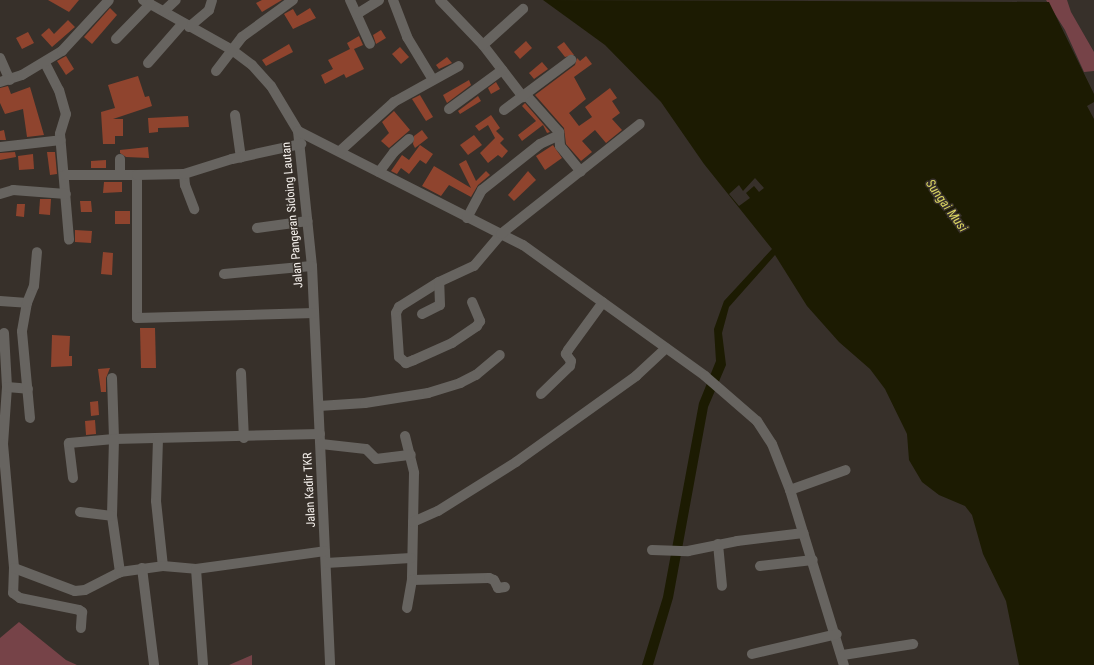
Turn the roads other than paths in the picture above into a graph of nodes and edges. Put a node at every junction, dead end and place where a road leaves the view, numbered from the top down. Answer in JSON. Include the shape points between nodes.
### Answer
{"nodes":[{"id":1,"x":109,"y":0,"type":"edge"},
{"id":2,"x":176,"y":0,"type":"edge"},
{"id":3,"x":212,"y":0,"type":"edge"},
{"id":4,"x":293,"y":0,"type":"edge"},
{"id":5,"x":350,"y":0,"type":"edge"},
{"id":6,"x":379,"y":0,"type":"edge"},
{"id":7,"x":393,"y":0,"type":"edge"},
{"id":8,"x":440,"y":0,"type":"edge"},
{"id":9,"x":147,"y":2,"type":"edge"},
{"id":10,"x":523,"y":9,"type":"dead end"},
{"id":11,"x":164,"y":11,"type":"junction"},
{"id":12,"x":357,"y":14,"type":"junction"},
{"id":13,"x":186,"y":25,"type":"junction"},
{"id":14,"x":116,"y":39,"type":"dead end"},
{"id":15,"x":370,"y":44,"type":"dead end"},
{"id":16,"x":483,"y":44,"type":"junction"},
{"id":17,"x":232,"y":50,"type":"junction"},
{"id":18,"x":0,"y":58,"type":"edge"},
{"id":19,"x":571,"y":60,"type":"dead end"},
{"id":20,"x":45,"y":63,"type":"junction"},
{"id":21,"x":148,"y":63,"type":"dead end"},
{"id":22,"x":459,"y":66,"type":"dead end"},
{"id":23,"x":502,"y":70,"type":"junction"},
{"id":24,"x":216,"y":71,"type":"dead end"},
{"id":25,"x":5,"y":81,"type":"edge"},
{"id":26,"x":428,"y":83,"type":"junction"},
{"id":27,"x":525,"y":96,"type":"junction"},
{"id":28,"x":449,"y":109,"type":"dead end"},
{"id":29,"x":504,"y":110,"type":"dead end"},
{"id":30,"x":234,"y":115,"type":"dead end"},
{"id":31,"x":640,"y":124,"type":"dead end"},
{"id":32,"x":298,"y":130,"type":"junction"},
{"id":33,"x":559,"y":135,"type":"junction"},
{"id":34,"x":409,"y":139,"type":"dead end"},
{"id":35,"x":61,"y":140,"type":"junction"},
{"id":36,"x":301,"y":144,"type":"junction"},
{"id":37,"x":0,"y":146,"type":"edge"},
{"id":38,"x":340,"y":151,"type":"junction"},
{"id":39,"x":241,"y":158,"type":"junction"},
{"id":40,"x":120,"y":159,"type":"dead end"},
{"id":41,"x":380,"y":172,"type":"junction"},
{"id":42,"x":581,"y":172,"type":"junction"},
{"id":43,"x":120,"y":174,"type":"junction"},
{"id":44,"x":184,"y":174,"type":"junction"},
{"id":45,"x":65,"y":175,"type":"junction"},
{"id":46,"x":137,"y":175,"type":"junction"},
{"id":47,"x":6,"y":192,"type":"edge"},
{"id":48,"x":66,"y":194,"type":"junction"},
{"id":49,"x":194,"y":209,"type":"dead end"},
{"id":50,"x":467,"y":218,"type":"junction"},
{"id":51,"x":308,"y":221,"type":"junction"},
{"id":52,"x":257,"y":228,"type":"dead end"},
{"id":53,"x":501,"y":234,"type":"junction"},
{"id":54,"x":69,"y":240,"type":"dead end"},
{"id":55,"x":36,"y":252,"type":"dead end"},
{"id":56,"x":312,"y":266,"type":"junction"},
{"id":57,"x":224,"y":274,"type":"dead end"},
{"id":58,"x":439,"y":282,"type":"junction"},
{"id":59,"x":0,"y":301,"type":"edge"},
{"id":60,"x":472,"y":302,"type":"dead end"},
{"id":61,"x":603,"y":302,"type":"junction"},
{"id":62,"x":26,"y":303,"type":"junction"},
{"id":63,"x":314,"y":313,"type":"junction"},
{"id":64,"x":422,"y":314,"type":"dead end"},
{"id":65,"x":22,"y":331,"type":"junction"},
{"id":66,"x":2,"y":333,"type":"edge"},
{"id":67,"x":666,"y":348,"type":"junction"},
{"id":68,"x":500,"y":355,"type":"dead end"},
{"id":69,"x":241,"y":373,"type":"dead end"},
{"id":70,"x":112,"y":378,"type":"dead end"},
{"id":71,"x":7,"y":388,"type":"junction"},
{"id":72,"x":28,"y":389,"type":"junction"},
{"id":73,"x":541,"y":394,"type":"dead end"},
{"id":74,"x":319,"y":406,"type":"junction"},
{"id":75,"x":30,"y":418,"type":"dead end"},
{"id":76,"x":406,"y":436,"type":"dead end"},
{"id":77,"x":244,"y":438,"type":"junction"},
{"id":78,"x":114,"y":439,"type":"junction"},
{"id":79,"x":158,"y":439,"type":"junction"},
{"id":80,"x":320,"y":439,"type":"junction"},
{"id":81,"x":411,"y":455,"type":"junction"},
{"id":82,"x":846,"y":470,"type":"dead end"},
{"id":83,"x":73,"y":478,"type":"dead end"},
{"id":84,"x":790,"y":490,"type":"junction"},
{"id":85,"x":4,"y":506,"type":"edge"},
{"id":86,"x":80,"y":512,"type":"dead end"},
{"id":87,"x":112,"y":516,"type":"junction"},
{"id":88,"x":413,"y":522,"type":"junction"},
{"id":89,"x":804,"y":533,"type":"junction"},
{"id":90,"x":718,"y":544,"type":"junction"},
{"id":91,"x":652,"y":550,"type":"dead end"},
{"id":92,"x":325,"y":552,"type":"junction"},
{"id":93,"x":411,"y":558,"type":"junction"},
{"id":94,"x":813,"y":560,"type":"junction"},
{"id":95,"x":326,"y":562,"type":"junction"},
{"id":96,"x":163,"y":566,"type":"junction"},
{"id":97,"x":760,"y":566,"type":"dead end"},
{"id":98,"x":14,"y":568,"type":"junction"},
{"id":99,"x":142,"y":568,"type":"junction"},
{"id":100,"x":196,"y":569,"type":"junction"},
{"id":101,"x":120,"y":572,"type":"junction"},
{"id":102,"x":412,"y":580,"type":"junction"},
{"id":103,"x":722,"y":586,"type":"dead end"},
{"id":104,"x":506,"y":587,"type":"dead end"},
{"id":105,"x":75,"y":591,"type":"junction"},
{"id":106,"x":70,"y":608,"type":"junction"},
{"id":107,"x":407,"y":608,"type":"dead end"},
{"id":108,"x":81,"y":628,"type":"dead end"},
{"id":109,"x":836,"y":634,"type":"junction"},
{"id":110,"x":913,"y":644,"type":"dead end"},
{"id":111,"x":752,"y":654,"type":"dead end"},
{"id":112,"x":844,"y":660,"type":"edge"},
{"id":113,"x":154,"y":665,"type":"edge"},
{"id":114,"x":202,"y":665,"type":"edge"},
{"id":115,"x":330,"y":665,"type":"edge"}],
"edges":[{"from":1,"to":20,"type":"street","via":[[82,32]]},
{"from":2,"to":11,"type":"street"},
{"from":3,"to":13,"type":"street","via":[[209,10]]},
{"from":4,"to":17,"type":"street","via":[[242,36]]},
{"from":5,"to":12,"type":"street"},
{"from":6,"to":12,"type":"street"},
{"from":7,"to":26,"type":"street"},
{"from":8,"to":16,"type":"street"},
{"from":9,"to":11,"type":"street","name":"Jalan Pangeran Sidoing Lautan"},
{"from":9,"to":14,"type":"street"},
{"from":10,"to":16,"type":"street"},
{"from":11,"to":13,"type":"street","name":"Jalan Pangeran Sidoing Lautan"},
{"from":12,"to":15,"type":"street"},
{"from":13,"to":17,"type":"street","name":"Jalan Pangeran Sidoing Lautan"},
{"from":13,"to":21,"type":"street"},
{"from":16,"to":23,"type":"street"},
{"from":17,"to":24,"type":"street"},
{"from":17,"to":32,"type":"street","name":"Jalan Pangeran Sidoing Lautan","via":[[258,69]]},
{"from":18,"to":25,"type":"street"},
{"from":19,"to":27,"type":"street"},
{"from":20,"to":25,"type":"street"},
{"from":20,"to":35,"type":"street","via":[[61,94],[66,116]]},
{"from":22,"to":26,"type":"street"},
{"from":23,"to":27,"type":"street"},
{"from":23,"to":28,"type":"street"},
{"from":26,"to":38,"type":"street","via":[[394,102]]},
{"from":27,"to":29,"type":"street"},
{"from":27,"to":33,"type":"street"},
{"from":30,"to":39,"type":"street"},
{"from":31,"to":42,"type":"street"},
{"from":32,"to":36,"type":"street","name":"Jalan Pangeran Sidoing Lautan"},
{"from":32,"to":38,"type":"street"},
{"from":33,"to":42,"type":"street","via":[[560,146]]},
{"from":33,"to":50,"type":"street","via":[[540,144],[482,190]]},
{"from":34,"to":41,"type":"street","via":[[394,152]]},
{"from":35,"to":37,"type":"street"},
{"from":35,"to":45,"type":"street"},
{"from":36,"to":39,"type":"street"},
{"from":36,"to":51,"type":"street","name":"Jalan Pangeran Sidoing Lautan"},
{"from":38,"to":41,"type":"street"},
{"from":39,"to":44,"type":"street"},
{"from":40,"to":43,"type":"street"},
{"from":41,"to":50,"type":"street"},
{"from":42,"to":53,"type":"street"},
{"from":43,"to":45,"type":"street"},
{"from":43,"to":46,"type":"street"},
{"from":44,"to":46,"type":"street"},
{"from":44,"to":49,"type":"street","via":[[185,185]]},
{"from":45,"to":48,"type":"street"},
{"from":46,"to":63,"type":"street","via":[[137,318]]},
{"from":47,"to":48,"type":"street"},
{"from":48,"to":54,"type":"street"},
{"from":50,"to":53,"type":"street"},
{"from":51,"to":52,"type":"street"},
{"from":51,"to":56,"type":"street","name":"Jalan Pangeran Sidoing Lautan"},
{"from":53,"to":58,"type":"street","via":[[474,266]]},
{"from":53,"to":61,"type":"street","via":[[523,245]]},
{"from":55,"to":62,"type":"street","via":[[33,290]]},
{"from":56,"to":57,"type":"street"},
{"from":56,"to":63,"type":"street","name":"Jalan Pangeran Sidoing Lautan"},
{"from":58,"to":60,"type":"street","via":[[405,301],[396,313],[399,357],[402,361],[406,363],[452,343],[477,326],[480,322]]},
{"from":58,"to":64,"type":"street","via":[[440,305]]},
{"from":59,"to":62,"type":"street"},
{"from":61,"to":67,"type":"street"},
{"from":61,"to":73,"type":"street","via":[[568,350],[566,354],[571,362],[570,366]]},
{"from":62,"to":65,"type":"street"},
{"from":63,"to":74,"type":"street","name":"Jalan Kadir TKR"},
{"from":65,"to":66,"type":"street"},
{"from":65,"to":72,"type":"street"},
{"from":66,"to":71,"type":"street"},
{"from":67,"to":84,"type":"street","via":[[724,391],[757,421],[772,444]]},
{"from":67,"to":88,"type":"street","via":[[636,376],[516,462],[438,511]]},
{"from":68,"to":74,"type":"street","via":[[476,375],[428,393],[365,403]]},
{"from":69,"to":77,"type":"street"},
{"from":70,"to":78,"type":"street"},
{"from":71,"to":72,"type":"street"},
{"from":71,"to":85,"type":"street","via":[[3,431]]},
{"from":72,"to":75,"type":"street"},
{"from":74,"to":80,"type":"street","name":"Jalan Kadir TKR"},
{"from":76,"to":81,"type":"street"},
{"from":77,"to":79,"type":"street"},
{"from":77,"to":80,"type":"street"},
{"from":78,"to":79,"type":"street"},
{"from":78,"to":83,"type":"street","via":[[69,443]]},
{"from":78,"to":87,"type":"street"},
{"from":79,"to":96,"type":"street","via":[[156,501]]},
{"from":80,"to":81,"type":"street","via":[[366,449],[376,459]]},
{"from":80,"to":92,"type":"street","name":"Jalan Kadir TKR"},
{"from":81,"to":88,"type":"street","via":[[414,473]]},
{"from":82,"to":84,"type":"street"},
{"from":84,"to":89,"type":"street"},
{"from":85,"to":98,"type":"street"},
{"from":86,"to":87,"type":"street"},
{"from":87,"to":101,"type":"street"},
{"from":88,"to":93,"type":"street"},
{"from":89,"to":90,"type":"street"},
{"from":89,"to":94,"type":"street"},
{"from":90,"to":91,"type":"street","via":[[688,551]]},
{"from":90,"to":103,"type":"street"},
{"from":92,"to":95,"type":"street","name":"Jalan Kadir TKR"},
{"from":92,"to":100,"type":"street"},
{"from":93,"to":95,"type":"street"},
{"from":93,"to":102,"type":"street"},
{"from":94,"to":97,"type":"street"},
{"from":94,"to":109,"type":"street"},
{"from":95,"to":115,"type":"street","name":"Jalan Kadir TKR"},
{"from":96,"to":99,"type":"street"},
{"from":96,"to":100,"type":"street"},
{"from":98,"to":105,"type":"street"},
{"from":98,"to":106,"type":"street","via":[[12,591],[15,596]]},
{"from":99,"to":101,"type":"street"},
{"from":99,"to":113,"type":"street"},
{"from":100,"to":114,"type":"street"},
{"from":101,"to":105,"type":"street","via":[[94,587]]},
{"from":102,"to":104,"type":"street","via":[[489,578],[494,580],[498,588]]},
{"from":102,"to":107,"type":"street"},
{"from":105,"to":106,"type":"street"},
{"from":106,"to":108,"type":"street","via":[[82,612]]},
{"from":109,"to":111,"type":"street"},
{"from":109,"to":112,"type":"street"},
{"from":110,"to":112,"type":"street"}]}
